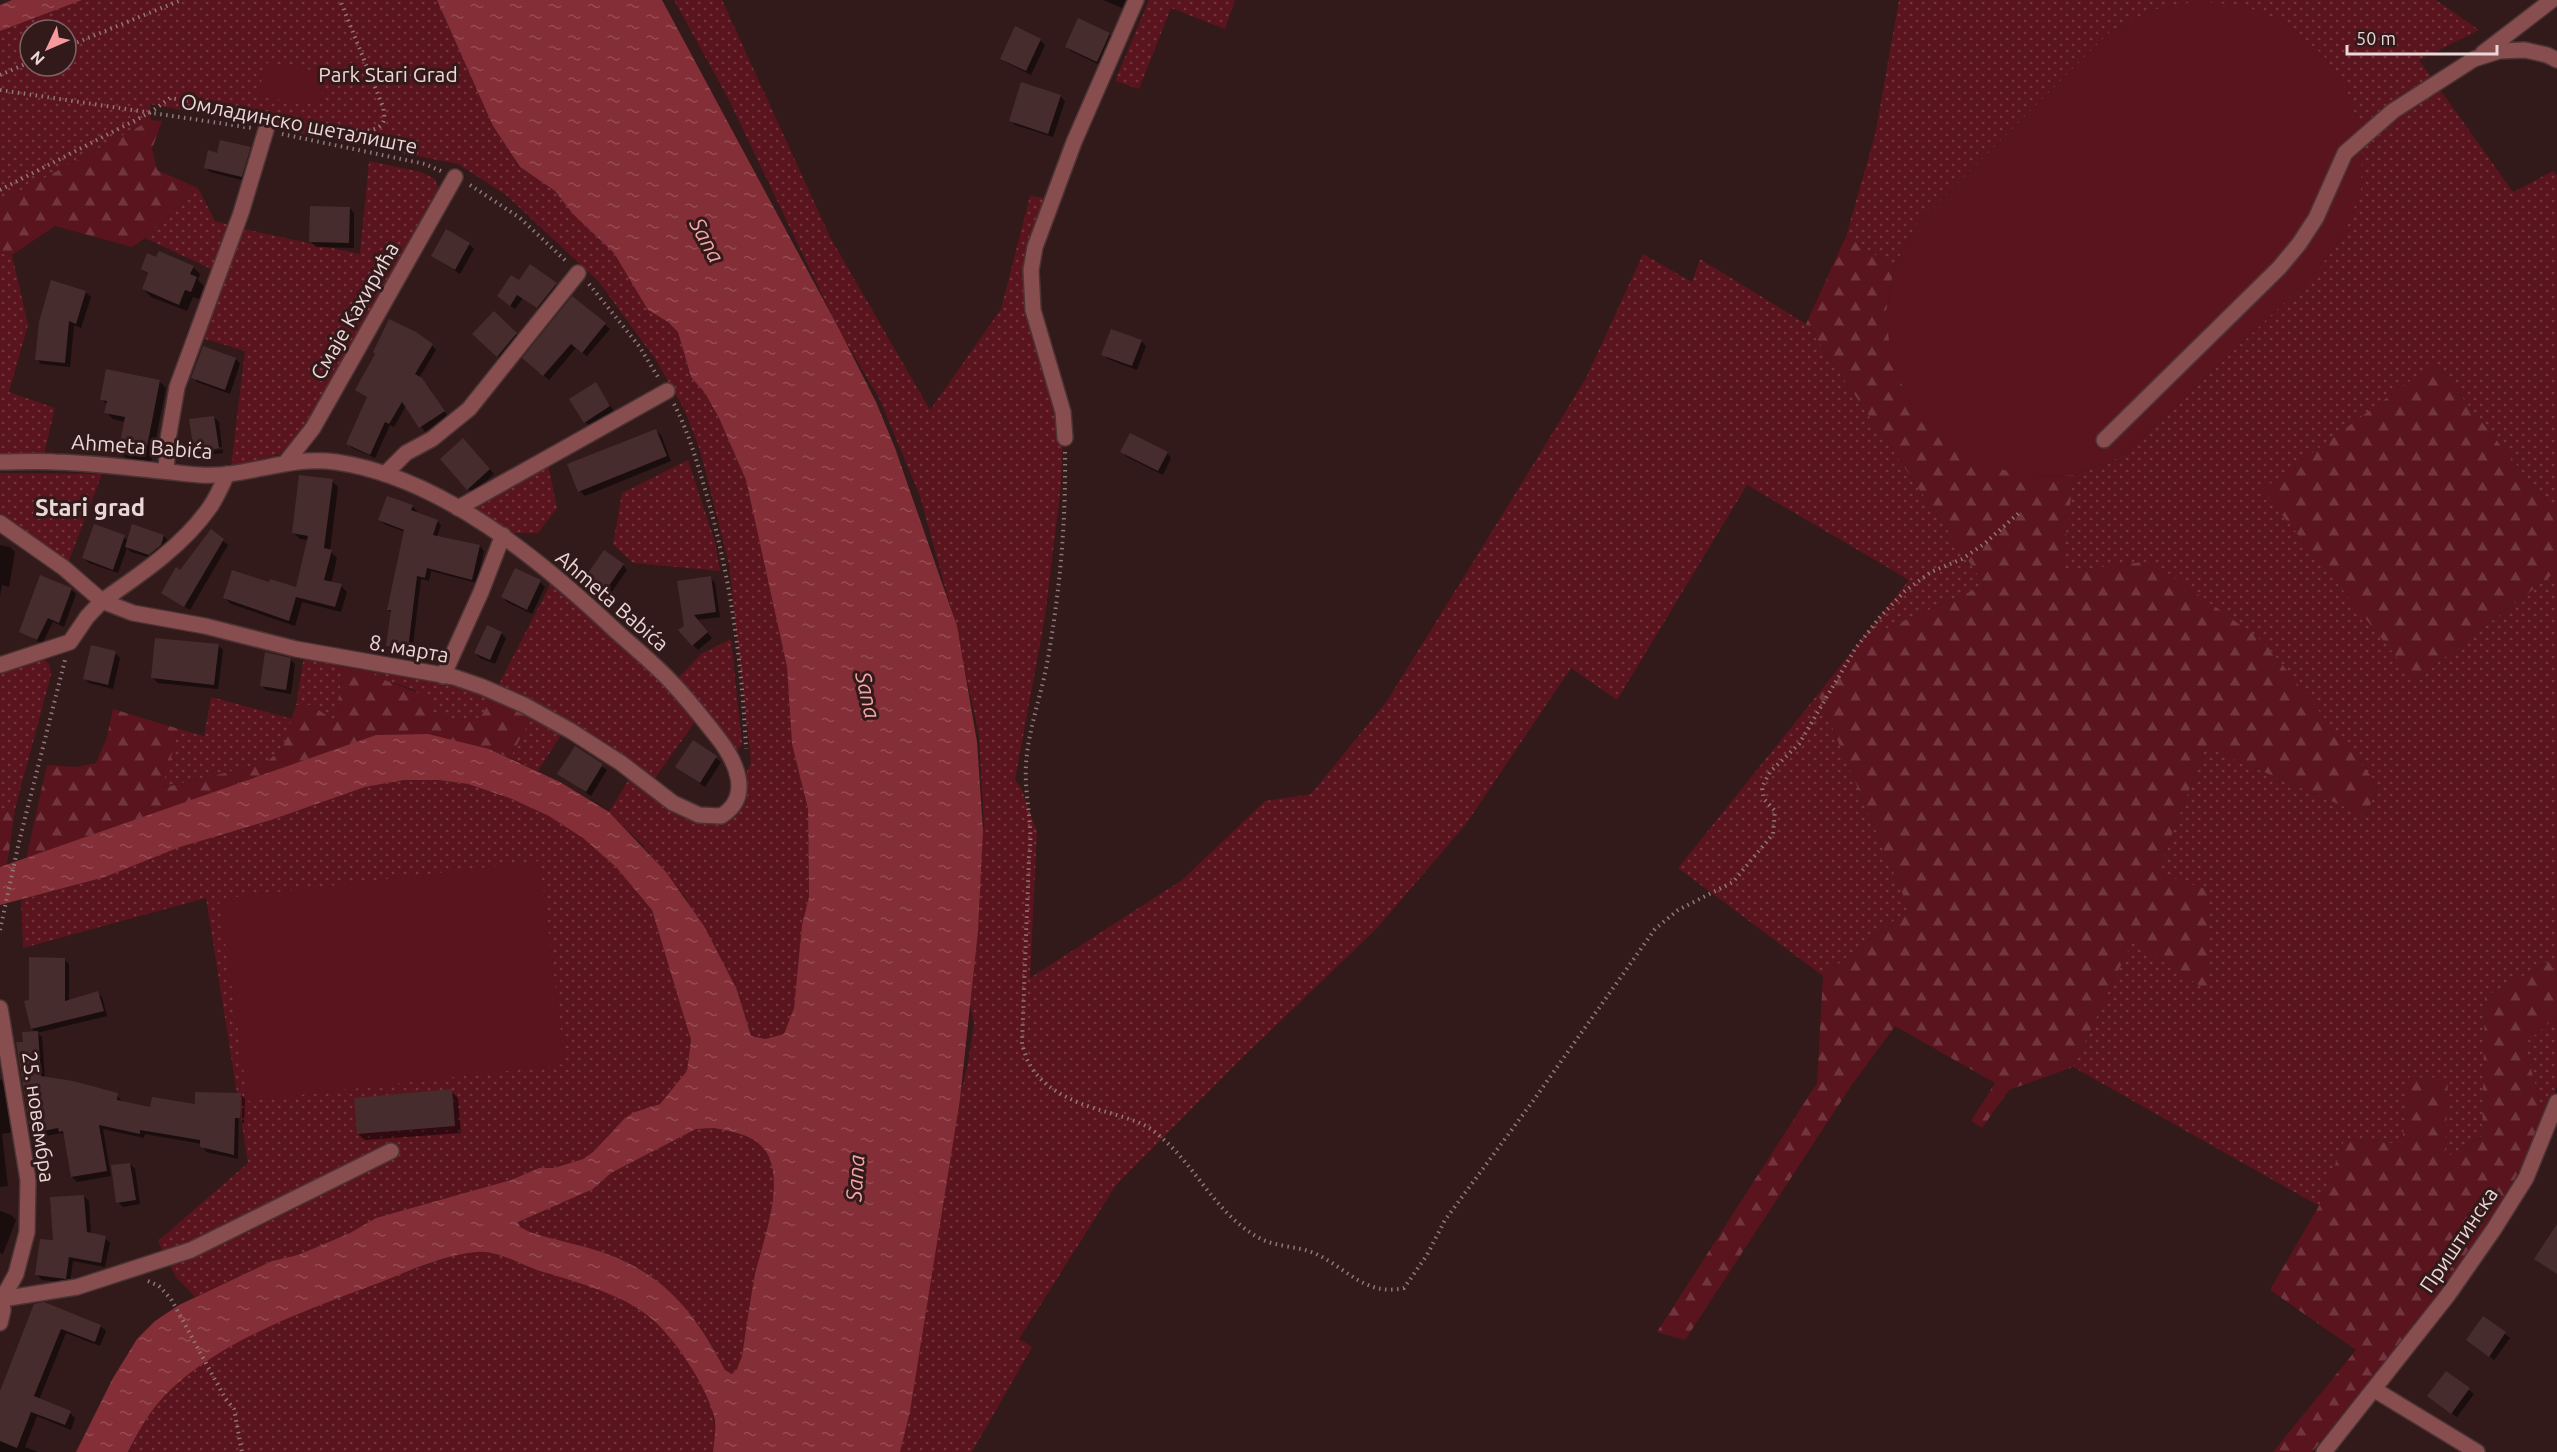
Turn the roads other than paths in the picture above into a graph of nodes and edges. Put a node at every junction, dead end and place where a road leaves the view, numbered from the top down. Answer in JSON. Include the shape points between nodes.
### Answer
{"nodes":[{"id":1,"x":1136,"y":0,"type":"edge"},
{"id":2,"x":2552,"y":0,"type":"edge"},
{"id":3,"x":2474,"y":59,"type":"junction"},
{"id":4,"x":2557,"y":60,"type":"edge"},
{"id":5,"x":270,"y":124,"type":"road end"},
{"id":6,"x":455,"y":177,"type":"road end"},
{"id":7,"x":578,"y":273,"type":"road end"},
{"id":8,"x":667,"y":391,"type":"road end"},
{"id":9,"x":1065,"y":438,"type":"road end"},
{"id":10,"x":2104,"y":440,"type":"dead end"},
{"id":11,"x":287,"y":461,"type":"junction"},
{"id":12,"x":0,"y":462,"type":"edge"},
{"id":13,"x":166,"y":471,"type":"junction"},
{"id":14,"x":227,"y":474,"type":"junction"},
{"id":15,"x":385,"y":474,"type":"junction"},
{"id":16,"x":458,"y":508,"type":"junction"},
{"id":17,"x":0,"y":523,"type":"edge"},
{"id":18,"x":503,"y":535,"type":"junction"},
{"id":19,"x":102,"y":601,"type":"junction"},
{"id":20,"x":0,"y":665,"type":"edge"},
{"id":21,"x":442,"y":676,"type":"junction"},
{"id":22,"x":739,"y":776,"type":"joint"},
{"id":23,"x":0,"y":1008,"type":"edge"},
{"id":24,"x":2557,"y":1102,"type":"edge"},
{"id":25,"x":391,"y":1151,"type":"dead end"},
{"id":26,"x":1,"y":1297,"type":"edge"},
{"id":27,"x":0,"y":1323,"type":"edge"},
{"id":28,"x":2375,"y":1390,"type":"junction"},
{"id":29,"x":2324,"y":1452,"type":"edge"},
{"id":30,"x":2476,"y":1452,"type":"edge"}],
"edges":[{"from":1,"to":9,"type":"street","via":[[1074,142],[1035,247],[1031,270],[1033,310],[1063,412]]},
{"from":2,"to":3,"type":"street"},
{"from":3,"to":4,"type":"street","via":[[2499,51],[2525,50]]},
{"from":3,"to":10,"type":"street","via":[[2393,111],[2344,153],[2316,218],[2279,268]]},
{"from":5,"to":13,"type":"street","via":[[177,387]]},
{"from":6,"to":11,"type":"street","name":"Смaје Кахирића","via":[[313,428]]},
{"from":7,"to":15,"type":"street","via":[[469,409],[432,439],[406,453]]},
{"from":8,"to":16,"type":"street"},
{"from":11,"to":14,"type":"street","name":"Ahmeta Babića"},
{"from":11,"to":15,"type":"street","name":"Ahmeta Babića","via":[[336,461]]},
{"from":12,"to":13,"type":"street","name":"Ahmeta Babića"},
{"from":13,"to":14,"type":"street","name":"Ahmeta Babića"},
{"from":14,"to":19,"type":"street","via":[[199,521],[152,566]]},
{"from":15,"to":16,"type":"street","name":"Ahmeta Babića"},
{"from":16,"to":18,"type":"street","name":"Ahmeta Babića"},
{"from":17,"to":19,"type":"street","via":[[64,568]]},
{"from":18,"to":21,"type":"street","via":[[477,603]]},
{"from":18,"to":22,"type":"street","name":"Ahmeta Babića","via":[[591,607],[673,683],[722,744]]},
{"from":19,"to":20,"type":"street","via":[[70,642]]},
{"from":19,"to":21,"type":"street","name":"8. марта","via":[[133,613],[296,649]]},
{"from":21,"to":22,"type":"street","name":"8. марта","via":[[483,687],[524,705],[621,763],[673,803],[699,815],[721,816],[729,812],[735,804]]},
{"from":23,"to":26,"type":"street","name":"25. новембра","via":[[28,1180],[27,1232],[16,1274]]},
{"from":24,"to":28,"type":"street","name":"Приштинска","via":[[2526,1178],[2494,1229]]},
{"from":25,"to":26,"type":"street","via":[[191,1250],[77,1287]]},
{"from":26,"to":27,"type":"street"},
{"from":28,"to":29,"type":"street","name":"Приштинска"},
{"from":28,"to":30,"type":"street"}]}
